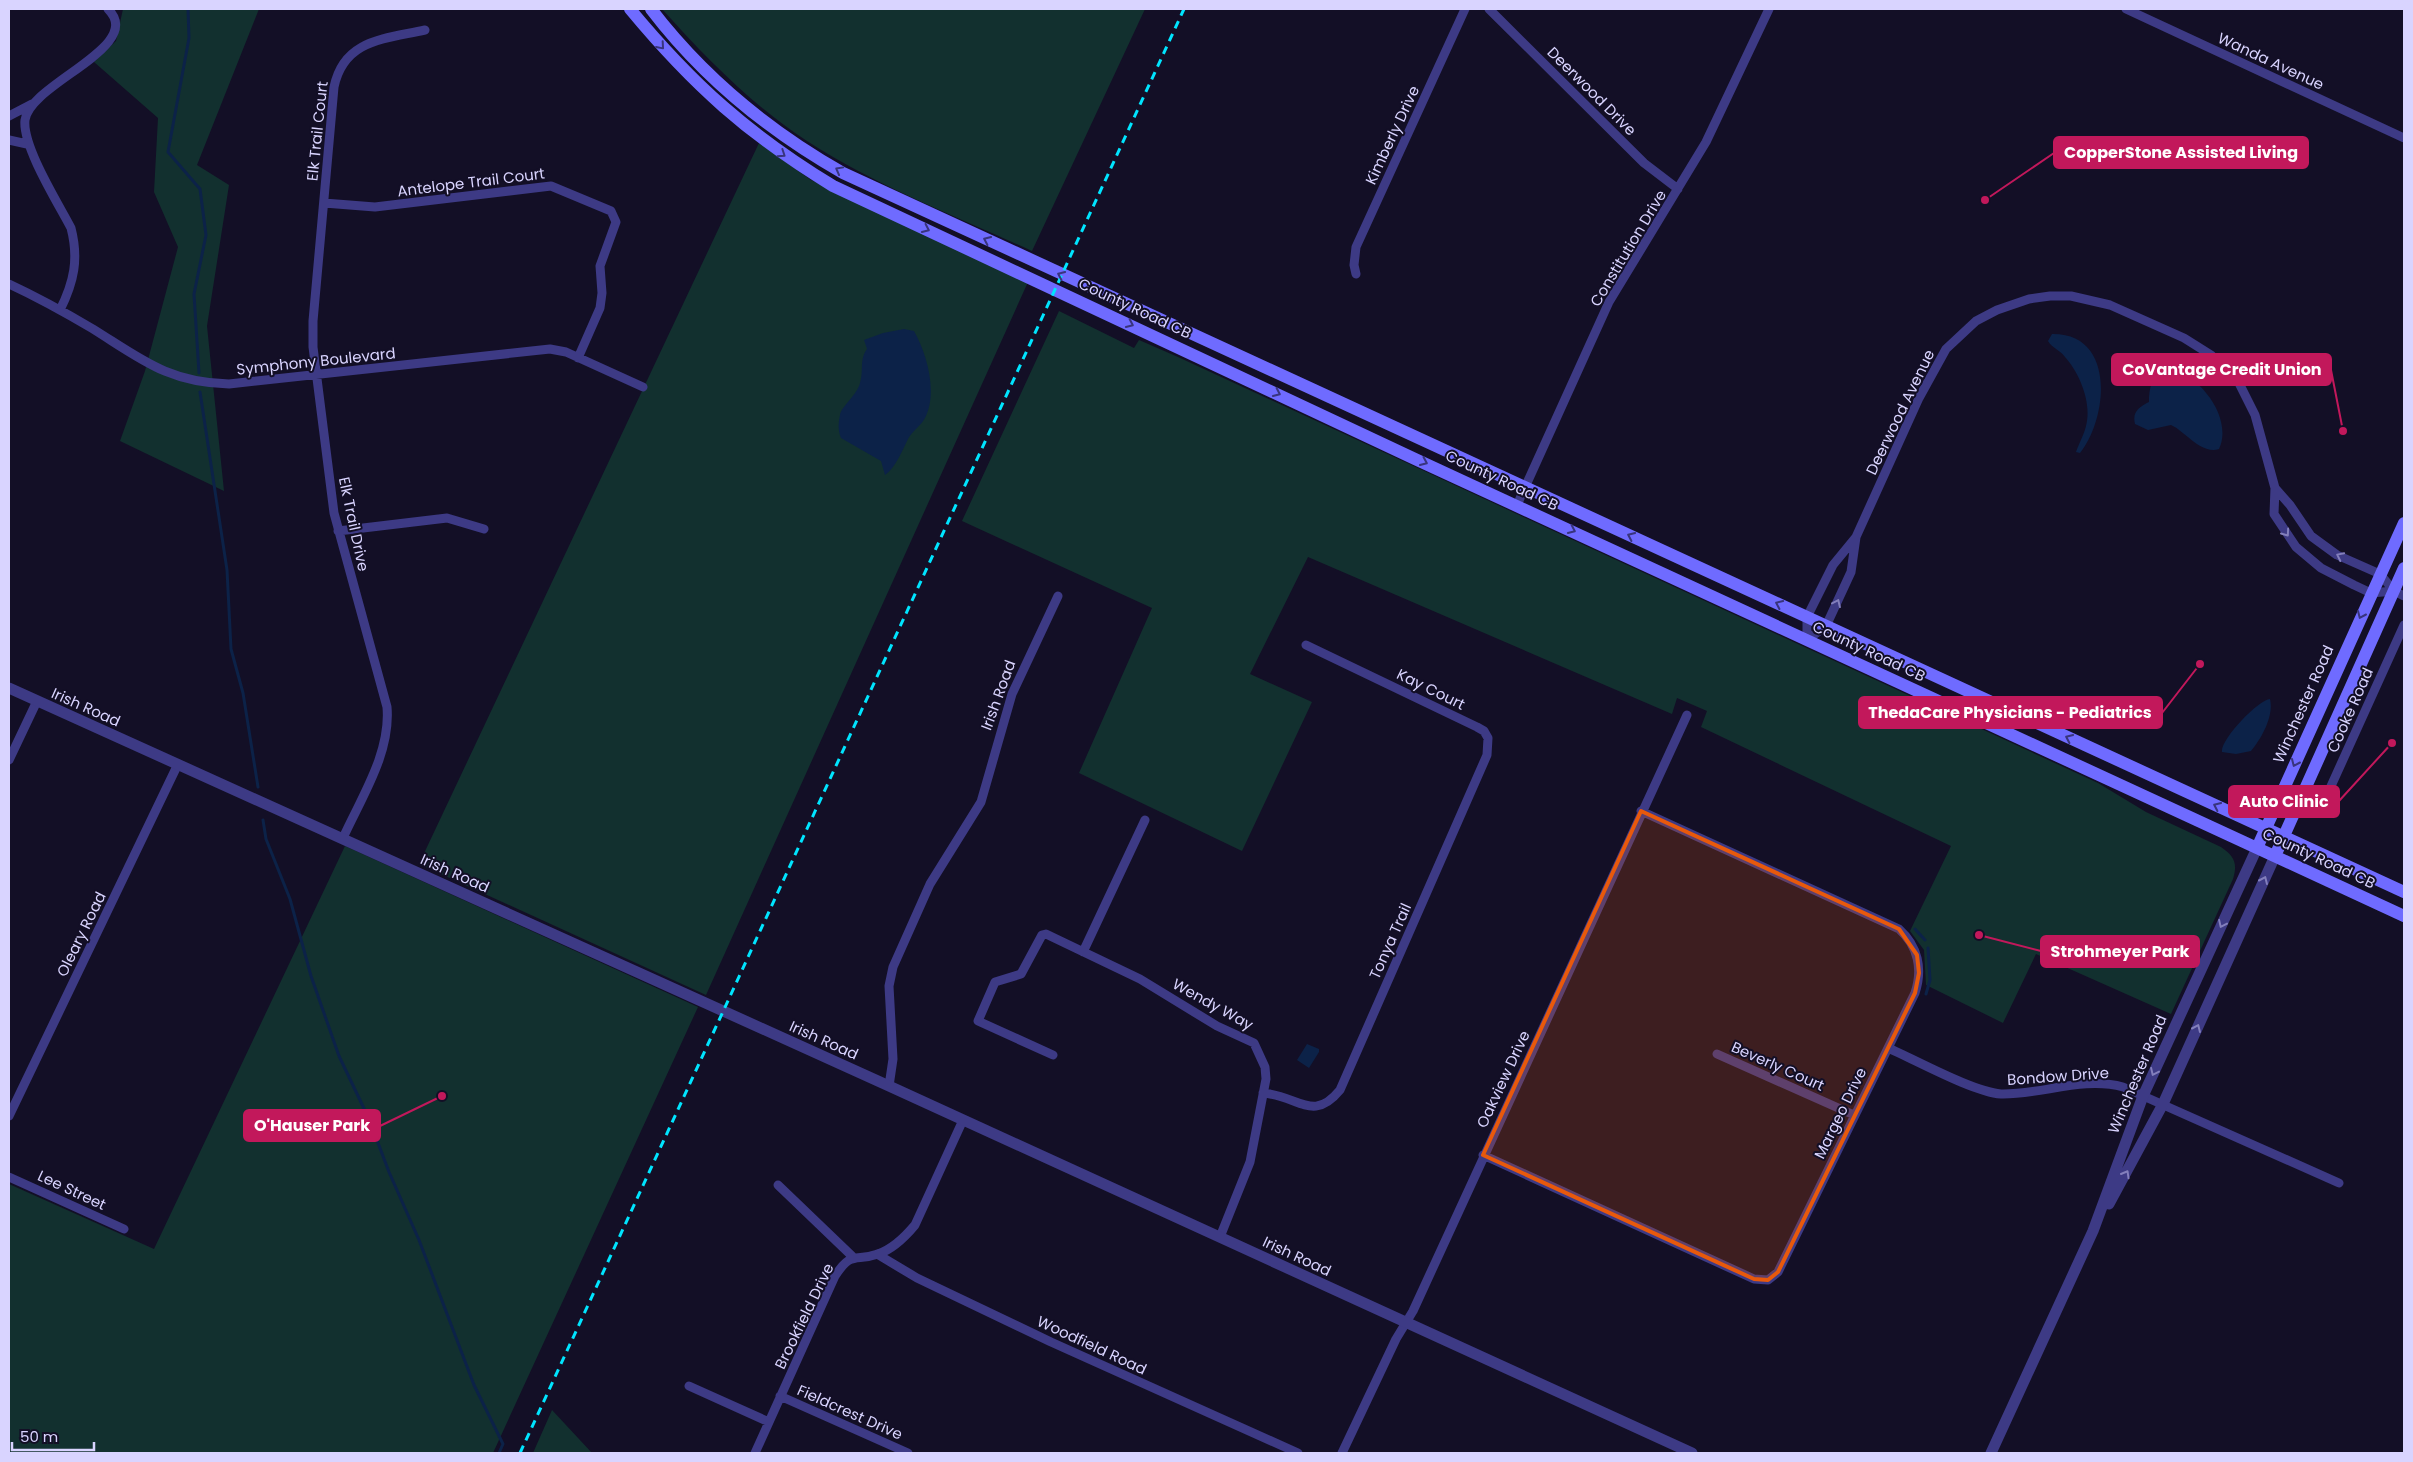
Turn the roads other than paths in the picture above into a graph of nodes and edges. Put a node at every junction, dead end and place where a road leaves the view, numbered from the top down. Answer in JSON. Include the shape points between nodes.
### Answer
{"nodes":[{"id":1,"x":108,"y":9,"type":"edge"},
{"id":2,"x":630,"y":9,"type":"edge"},
{"id":3,"x":651,"y":9,"type":"edge"},
{"id":4,"x":1465,"y":9,"type":"edge"},
{"id":5,"x":1489,"y":9,"type":"edge"},
{"id":6,"x":1769,"y":9,"type":"edge"},
{"id":7,"x":2126,"y":9,"type":"edge"},
{"id":8,"x":425,"y":30,"type":"dead end"},
{"id":9,"x":32,"y":104,"type":"junction"},
{"id":10,"x":9,"y":116,"type":"edge"},
{"id":11,"x":2404,"y":138,"type":"edge"},
{"id":12,"x":9,"y":140,"type":"edge"},
{"id":13,"x":27,"y":144,"type":"junction"},
{"id":14,"x":1678,"y":189,"type":"junction"},
{"id":15,"x":324,"y":203,"type":"junction"},
{"id":16,"x":1356,"y":274,"type":"dead end"},
{"id":17,"x":9,"y":284,"type":"edge"},
{"id":18,"x":60,"y":310,"type":"junction"},
{"id":19,"x":578,"y":358,"type":"junction"},
{"id":20,"x":316,"y":375,"type":"junction"},
{"id":21,"x":643,"y":387,"type":"dead end"},
{"id":22,"x":1526,"y":486,"type":"junction"},
{"id":23,"x":2275,"y":488,"type":"junction"},
{"id":24,"x":1518,"y":505,"type":"junction"},
{"id":25,"x":2404,"y":523,"type":"edge"},
{"id":26,"x":484,"y":529,"type":"dead end"},
{"id":27,"x":338,"y":531,"type":"junction"},
{"id":28,"x":1856,"y":537,"type":"junction"},
{"id":29,"x":2404,"y":568,"type":"edge"},
{"id":30,"x":2380,"y":574,"type":"junction"},
{"id":31,"x":2371,"y":592,"type":"junction"},
{"id":32,"x":2399,"y":594,"type":"edge"},
{"id":33,"x":1058,"y":596,"type":"dead end"},
{"id":34,"x":1807,"y":617,"type":"junction"},
{"id":35,"x":2404,"y":625,"type":"edge"},
{"id":36,"x":1826,"y":626,"type":"junction"},
{"id":37,"x":1807,"y":640,"type":"junction"},
{"id":38,"x":1306,"y":645,"type":"dead end"},
{"id":39,"x":9,"y":688,"type":"edge"},
{"id":40,"x":37,"y":701,"type":"junction"},
{"id":41,"x":1687,"y":715,"type":"dead end"},
{"id":42,"x":1477,"y":727,"type":"joint"},
{"id":43,"x":9,"y":760,"type":"edge"},
{"id":44,"x":178,"y":764,"type":"junction"},
{"id":45,"x":2322,"y":806,"type":"dead end"},
{"id":46,"x":1641,"y":811,"type":"junction"},
{"id":47,"x":1145,"y":820,"type":"dead end"},
{"id":48,"x":2266,"y":828,"type":"junction"},
{"id":49,"x":2284,"y":836,"type":"junction"},
{"id":50,"x":343,"y":838,"type":"junction"},
{"id":51,"x":2257,"y":848,"type":"junction"},
{"id":52,"x":2275,"y":856,"type":"junction"},
{"id":53,"x":2404,"y":892,"type":"edge"},
{"id":54,"x":2404,"y":916,"type":"edge"},
{"id":55,"x":1082,"y":952,"type":"junction"},
{"id":56,"x":1888,"y":1048,"type":"junction"},
{"id":57,"x":1717,"y":1054,"type":"dead end"},
{"id":58,"x":1053,"y":1055,"type":"dead end"},
{"id":59,"x":890,"y":1086,"type":"junction"},
{"id":60,"x":1263,"y":1094,"type":"junction"},
{"id":61,"x":2143,"y":1096,"type":"junction"},
{"id":62,"x":2163,"y":1104,"type":"junction"},
{"id":63,"x":9,"y":1116,"type":"edge"},
{"id":64,"x":1854,"y":1116,"type":"junction"},
{"id":65,"x":964,"y":1120,"type":"junction"},
{"id":66,"x":1483,"y":1156,"type":"junction"},
{"id":67,"x":9,"y":1177,"type":"edge"},
{"id":68,"x":2338,"y":1183,"type":"dead end"},
{"id":69,"x":778,"y":1185,"type":"dead end"},
{"id":70,"x":124,"y":1229,"type":"dead end"},
{"id":71,"x":2093,"y":1231,"type":"junction"},
{"id":72,"x":1220,"y":1237,"type":"junction"},
{"id":73,"x":877,"y":1254,"type":"junction"},
{"id":74,"x":853,"y":1258,"type":"junction"},
{"id":75,"x":1406,"y":1322,"type":"junction"},
{"id":76,"x":689,"y":1386,"type":"dead end"},
{"id":77,"x":780,"y":1396,"type":"junction"},
{"id":78,"x":769,"y":1422,"type":"junction"},
{"id":79,"x":755,"y":1453,"type":"edge"},
{"id":80,"x":908,"y":1453,"type":"edge"},
{"id":81,"x":1298,"y":1453,"type":"edge"},
{"id":82,"x":1342,"y":1453,"type":"edge"},
{"id":83,"x":1692,"y":1453,"type":"edge"},
{"id":84,"x":1991,"y":1453,"type":"edge"}],
"edges":[{"from":1,"to":9,"type":"street","via":[[116,22],[111,39],[98,53]]},
{"from":2,"to":24,"type":"main road","name":"County Road CB","one_way":true,"via":[[717,104],[774,149],[834,186]]},
{"from":22,"to":3,"type":"main road","name":"County Road CB","one_way":true,"via":[[851,176],[797,145],[724,88],[691,56]]},
{"from":4,"to":16,"type":"street","name":"Kimberly Drive","via":[[1356,247]]},
{"from":5,"to":14,"type":"street","name":"Deerwood Drive","via":[[1644,163]]},
{"from":6,"to":14,"type":"street","name":"Constitution Drive","via":[[1706,142]]},
{"from":7,"to":11,"type":"street","name":"Wanda Avenue"},
{"from":8,"to":15,"type":"street","name":"Elk Trail Court","via":[[369,43],[351,53],[340,68],[334,87]]},
{"from":9,"to":10,"type":"street"},
{"from":9,"to":13,"type":"street","via":[[26,117]]},
{"from":12,"to":13,"type":"street"},
{"from":13,"to":18,"type":"street","via":[[71,228],[75,243],[74,275]]},
{"from":14,"to":22,"type":"street","name":"Constitution Drive","via":[[1610,302]]},
{"from":15,"to":19,"type":"street","name":"Antelope Trail Court","via":[[375,207],[551,186],[605,207],[614,216],[615,228],[600,266],[602,300]]},
{"from":15,"to":20,"type":"street","name":"Elk Trail Drive","via":[[312,334]]},
{"from":17,"to":18,"type":"street","name":"Symphony Boulevard"},
{"from":18,"to":20,"type":"street","name":"Symphony Boulevard","via":[[147,364],[187,380],[229,384]]},
{"from":19,"to":20,"type":"street","name":"Symphony Boulevard","via":[[558,350],[543,349]]},
{"from":19,"to":21,"type":"street","name":"Symphony Boulevard"},
{"from":20,"to":27,"type":"street","name":"Elk Trail Drive"},
{"from":22,"to":24,"type":"street","name":"Constitution Drive"},
{"from":34,"to":22,"type":"main road","name":"County Road CB","one_way":true},
{"from":23,"to":28,"type":"street","name":"Deerwood Avenue","via":[[2257,420],[2248,399],[2226,368],[2212,355],[2184,338],[2110,305],[2070,296],[2050,296],[1997,310],[1976,322],[1946,349],[1919,398]]},
{"from":30,"to":23,"type":"street","name":"Deerwood Avenue","one_way":true,"via":[[2337,555],[2311,536]]},
{"from":23,"to":31,"type":"street","name":"Deerwood Avenue","one_way":true,"via":[[2274,514],[2296,547],[2330,574]]},
{"from":24,"to":37,"type":"main road","name":"County Road CB","one_way":true},
{"from":25,"to":30,"type":"main road","name":"Winchester Road"},
{"from":26,"to":27,"type":"street","via":[[447,518]]},
{"from":27,"to":50,"type":"street","name":"Elk Trail Drive","via":[[388,716],[384,748]]},
{"from":28,"to":34,"type":"street","name":"Deerwood Avenue","via":[[1833,565]]},
{"from":36,"to":28,"type":"street","name":"Deerwood Avenue","one_way":true,"via":[[1851,572]]},
{"from":29,"to":32,"type":"main road","name":"Winchester Road"},
{"from":30,"to":31,"type":"main road","name":"Winchester Road"},
{"from":30,"to":32,"type":"street","name":"Deerwood Avenue"},
{"from":31,"to":32,"type":"street","name":"Deerwood Avenue"},
{"from":31,"to":48,"type":"main road","name":"Winchester Road","one_way":true},
{"from":32,"to":49,"type":"main road","name":"Winchester Road"},
{"from":33,"to":59,"type":"street","name":"Irish Road","via":[[1003,718],[981,802],[930,884],[893,967],[889,986],[893,1059]]},
{"from":34,"to":36,"type":"main road","name":"County Road CB"},
{"from":34,"to":37,"type":"street","name":"Deerwood Avenue"},
{"from":35,"to":45,"type":"street","name":"Cooke Road"},
{"from":36,"to":37,"type":"street","name":"Deerwood Avenue"},
{"from":48,"to":36,"type":"main road","name":"County Road CB","one_way":true},
{"from":37,"to":51,"type":"main road","name":"County Road CB"},
{"from":38,"to":42,"type":"street","name":"Kay Court"},
{"from":39,"to":40,"type":"street","name":"Irish Road"},
{"from":40,"to":43,"type":"street"},
{"from":40,"to":44,"type":"street","name":"Irish Road"},
{"from":41,"to":46,"type":"street","name":"Oakview Drive"},
{"from":42,"to":60,"type":"street","name":"Tonya Trail","via":[[1488,738],[1487,755],[1340,1090],[1320,1108],[1286,1097]]},
{"from":44,"to":50,"type":"street","name":"Irish Road"},
{"from":44,"to":63,"type":"street","name":"Oleary Road"},
{"from":46,"to":56,"type":"street","name":"Margeo Drive","via":[[1893,926],[1904,934],[1917,956],[1918,983]]},
{"from":46,"to":66,"type":"street","name":"Oakview Drive"},
{"from":47,"to":55,"type":"street"},
{"from":48,"to":49,"type":"main road","name":"County Road CB"},
{"from":48,"to":51,"type":"main road","name":"Winchester Road"},
{"from":49,"to":52,"type":"main road","name":"Winchester Road"},
{"from":49,"to":53,"type":"main road","name":"County Road CB"},
{"from":50,"to":59,"type":"street","name":"Irish Road"},
{"from":51,"to":52,"type":"main road","name":"County Road CB"},
{"from":51,"to":61,"type":"street","name":"Winchester Road","one_way":true},
{"from":52,"to":54,"type":"main road","name":"County Road CB"},
{"from":62,"to":52,"type":"street","name":"Winchester Road","one_way":true},
{"from":55,"to":58,"type":"street","name":"Wendy Way","via":[[1042,935],[1021,974],[995,982],[978,1021]]},
{"from":55,"to":60,"type":"street","name":"Wendy Way","via":[[1140,979],[1216,1026],[1254,1043],[1265,1067]]},
{"from":56,"to":61,"type":"street","name":"Bondow Drive","via":[[1989,1092],[2015,1094],[2104,1084],[2123,1087]]},
{"from":56,"to":64,"type":"street","name":"Margeo Drive"},
{"from":57,"to":64,"type":"street","name":"Beverly Court"},
{"from":59,"to":65,"type":"street","name":"Irish Road"},
{"from":60,"to":72,"type":"street","name":"Wendy Way","via":[[1250,1162]]},
{"from":61,"to":62,"type":"street","name":"Bondow Drive"},
{"from":61,"to":71,"type":"street","name":"Winchester Road"},
{"from":62,"to":68,"type":"street","name":"Bondow Drive"},
{"from":71,"to":62,"type":"street","name":"Winchester Road","one_way":true},
{"from":64,"to":66,"type":"street","name":"Margeo Drive","via":[[1778,1272],[1774,1278],[1760,1281]]},
{"from":65,"to":72,"type":"street","name":"Irish Road"},
{"from":65,"to":73,"type":"street","name":"Brookfield Drive","via":[[915,1225],[899,1242]]},
{"from":66,"to":75,"type":"street","name":"Oakview Drive"},
{"from":67,"to":70,"type":"street","name":"Lee Street"},
{"from":69,"to":74,"type":"street"},
{"from":71,"to":84,"type":"street","name":"Winchester Road"},
{"from":72,"to":75,"type":"street","name":"Irish Road"},
{"from":73,"to":74,"type":"street","name":"Brookfield Drive"},
{"from":73,"to":81,"type":"street","name":"Woodfield Road","via":[[917,1278],[1051,1342]]},
{"from":74,"to":77,"type":"street","name":"Brookfield Drive","via":[[835,1276]]},
{"from":75,"to":82,"type":"street","name":"Oakview Drive"},
{"from":75,"to":83,"type":"street","name":"Irish Road"},
{"from":76,"to":78,"type":"street"},
{"from":77,"to":78,"type":"street","name":"Brookfield Drive"},
{"from":77,"to":80,"type":"street","name":"Fieldcrest Drive"},
{"from":78,"to":79,"type":"street","name":"Brookfield Drive"}]}
